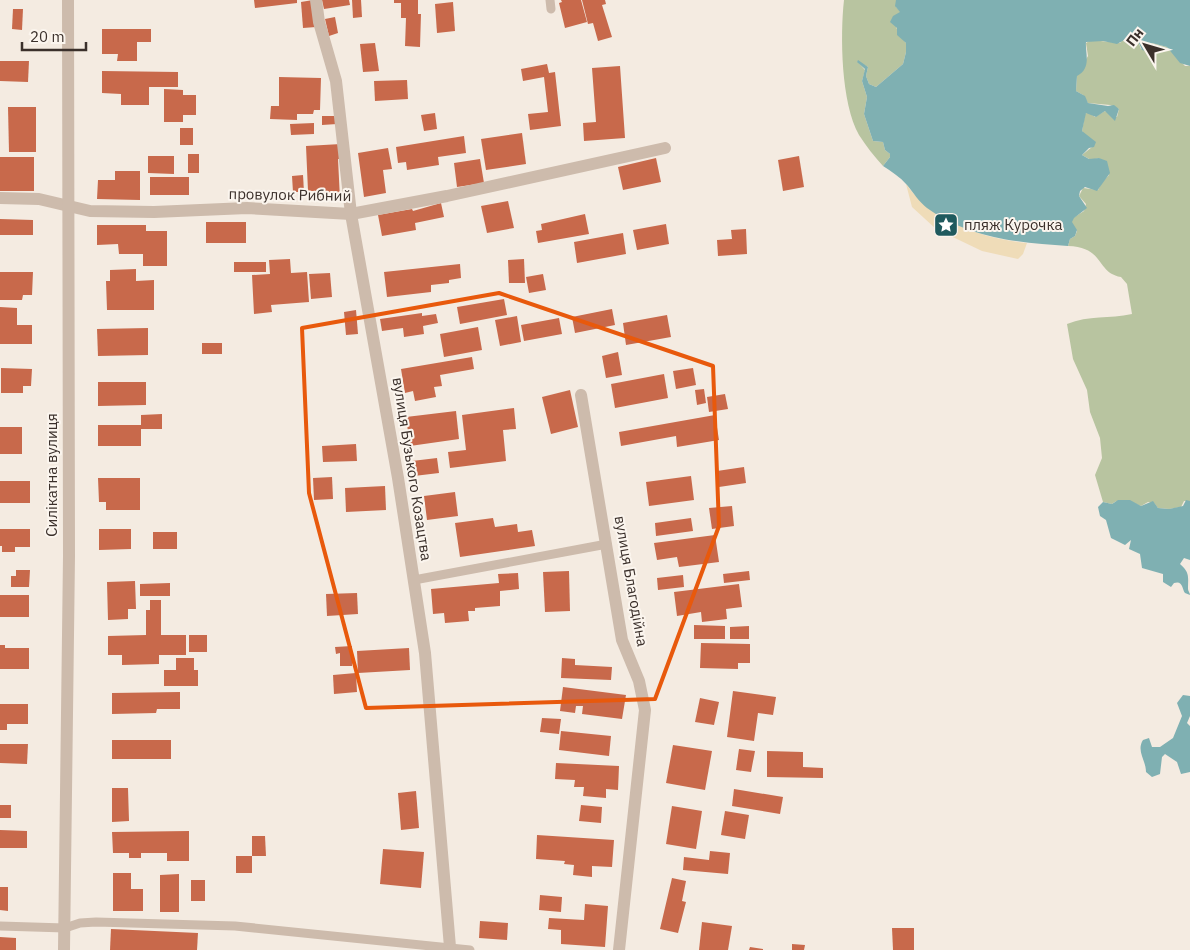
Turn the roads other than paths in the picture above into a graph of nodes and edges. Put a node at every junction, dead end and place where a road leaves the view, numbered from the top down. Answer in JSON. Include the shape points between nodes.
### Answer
{"nodes":[{"id":1,"x":68,"y":0,"type":"edge"},
{"id":2,"x":316,"y":0,"type":"edge"},
{"id":3,"x":665,"y":148,"type":"dead end"},
{"id":4,"x":0,"y":198,"type":"edge"},
{"id":5,"x":67,"y":204,"type":"junction"},
{"id":6,"x":351,"y":214,"type":"junction"},
{"id":7,"x":581,"y":395,"type":"dead end"},
{"id":8,"x":608,"y":544,"type":"junction"},
{"id":9,"x":414,"y":580,"type":"junction"},
{"id":10,"x":0,"y":926,"type":"edge"},
{"id":11,"x":65,"y":928,"type":"junction"},
{"id":12,"x":450,"y":947,"type":"junction"},
{"id":13,"x":64,"y":950,"type":"edge"},
{"id":14,"x":470,"y":950,"type":"edge"},
{"id":15,"x":619,"y":950,"type":"edge"}],
"edges":[{"from":1,"to":5,"type":"street","name":"Силікатна вулиця"},
{"from":2,"to":6,"type":"street","name":"вулиця Бузького Козацтва","via":[[336,82]]},
{"from":3,"to":6,"type":"street","name":"провулок Рибний"},
{"from":4,"to":5,"type":"street","name":"провулок Рибний","via":[[39,198]]},
{"from":5,"to":6,"type":"street","name":"провулок Рибний","via":[[90,211],[247,208]]},
{"from":5,"to":11,"type":"street","name":"Силікатна вулиця","via":[[69,556]]},
{"from":6,"to":9,"type":"street","name":"вулиця Бузького Козацтва"},
{"from":7,"to":8,"type":"street","name":"вулиця Благодійна"},
{"from":8,"to":9,"type":"lane"},
{"from":8,"to":15,"type":"street","name":"вулиця Благодійна","via":[[622,640],[639,681],[645,710]]},
{"from":9,"to":12,"type":"street","name":"вулиця Бузького Козацтва","via":[[425,653]]},
{"from":10,"to":11,"type":"lane"},
{"from":11,"to":12,"type":"lane","via":[[96,922],[235,926]]},
{"from":11,"to":13,"type":"street","name":"Силікатна вулиця"},
{"from":12,"to":14,"type":"lane"}]}
